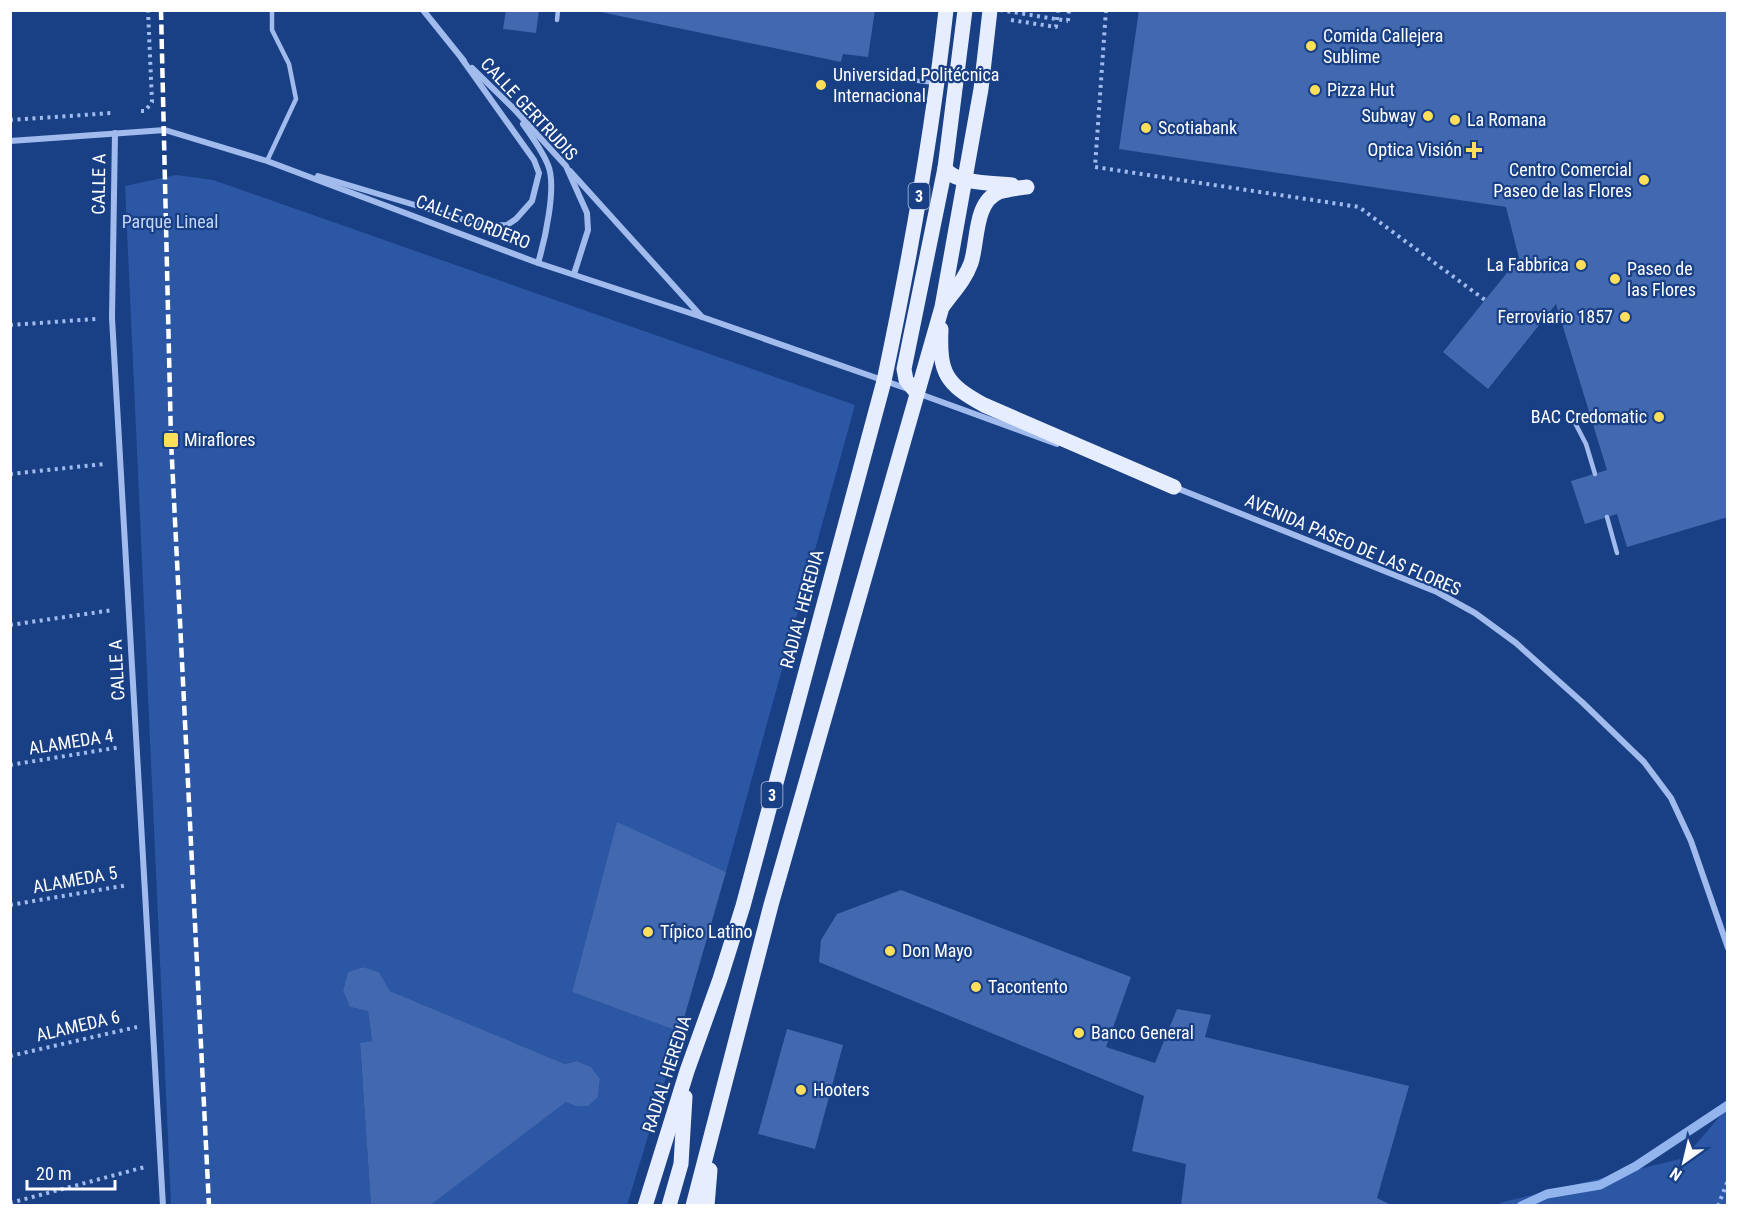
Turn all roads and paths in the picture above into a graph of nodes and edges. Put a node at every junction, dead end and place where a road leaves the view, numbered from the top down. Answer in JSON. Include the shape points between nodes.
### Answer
{"nodes":[{"id":1,"x":148,"y":10,"type":"edge"},
{"id":2,"x":272,"y":10,"type":"edge"},
{"id":3,"x":423,"y":10,"type":"edge"},
{"id":4,"x":558,"y":10,"type":"edge"},
{"id":5,"x":946,"y":10,"type":"edge"},
{"id":6,"x":965,"y":10,"type":"edge"},
{"id":7,"x":1058,"y":10,"type":"edge"},
{"id":8,"x":1069,"y":10,"type":"edge"},
{"id":9,"x":1106,"y":10,"type":"edge"},
{"id":10,"x":993,"y":12,"type":"edge"},
{"id":11,"x":557,"y":20,"type":"dead end"},
{"id":12,"x":462,"y":59,"type":"junction"},
{"id":13,"x":896,"y":78,"type":"dead end"},
{"id":14,"x":938,"y":84,"type":"junction"},
{"id":15,"x":513,"y":108,"type":"junction"},
{"id":16,"x":122,"y":112,"type":"dead end"},
{"id":17,"x":133,"y":112,"type":"dead end"},
{"id":18,"x":10,"y":120,"type":"edge"},
{"id":19,"x":115,"y":133,"type":"junction"},
{"id":20,"x":10,"y":141,"type":"edge"},
{"id":21,"x":267,"y":161,"type":"junction"},
{"id":22,"x":566,"y":166,"type":"junction"},
{"id":23,"x":945,"y":168,"type":"junction"},
{"id":24,"x":964,"y":180,"type":"junction"},
{"id":25,"x":538,"y":262,"type":"junction"},
{"id":26,"x":574,"y":274,"type":"junction"},
{"id":27,"x":1485,"y":300,"type":"dead end"},
{"id":28,"x":942,"y":307,"type":"junction"},
{"id":29,"x":702,"y":317,"type":"junction"},
{"id":30,"x":112,"y":318,"type":"junction"},
{"id":31,"x":10,"y":325,"type":"edge"},
{"id":32,"x":884,"y":381,"type":"junction"},
{"id":33,"x":916,"y":393,"type":"junction"},
{"id":34,"x":1573,"y":419,"type":"dead end"},
{"id":35,"x":120,"y":462,"type":"junction"},
{"id":36,"x":10,"y":474,"type":"edge"},
{"id":37,"x":1595,"y":474,"type":"dead end"},
{"id":38,"x":1174,"y":487,"type":"junction"},
{"id":39,"x":1607,"y":517,"type":"dead end"},
{"id":40,"x":1617,"y":553,"type":"dead end"},
{"id":41,"x":128,"y":608,"type":"junction"},
{"id":42,"x":10,"y":625,"type":"edge"},
{"id":43,"x":136,"y":745,"type":"junction"},
{"id":44,"x":10,"y":765,"type":"edge"},
{"id":45,"x":144,"y":882,"type":"junction"},
{"id":46,"x":10,"y":905,"type":"edge"},
{"id":47,"x":1728,"y":948,"type":"edge"},
{"id":48,"x":152,"y":1023,"type":"junction"},
{"id":49,"x":10,"y":1056,"type":"edge"},
{"id":50,"x":687,"y":1071,"type":"junction"},
{"id":51,"x":713,"y":1130,"type":"junction"},
{"id":52,"x":160,"y":1163,"type":"junction"},
{"id":53,"x":1728,"y":1180,"type":"edge"},
{"id":54,"x":10,"y":1203,"type":"edge"},
{"id":55,"x":163,"y":1206,"type":"edge"},
{"id":56,"x":645,"y":1206,"type":"edge"},
{"id":57,"x":669,"y":1206,"type":"edge"},
{"id":58,"x":693,"y":1206,"type":"edge"},
{"id":59,"x":707,"y":1206,"type":"edge"},
{"id":60,"x":1718,"y":1206,"type":"edge"}],
"edges":[{"from":1,"to":17,"type":"path","via":[[152,102],[145,111]]},
{"from":2,"to":21,"type":"lane","via":[[272,30],[289,64],[296,99]]},
{"from":3,"to":12,"type":"street","name":"CALLE GERTRUDIS"},
{"from":4,"to":11,"type":"lane"},
{"from":5,"to":14,"type":"main road","name":"RADIAL HEREDIA","number":"3"},
{"from":6,"to":23,"type":"main road"},
{"from":7,"to":10,"type":"path","via":[[1056,27]]},
{"from":8,"to":10,"type":"path","bridge":true,"via":[[1068,21]]},
{"from":9,"to":27,"type":"path","via":[[1095,166],[1359,207]]},
{"from":10,"to":24,"type":"main road","number":"3"},
{"from":12,"to":15,"type":"street","name":"CALLE GERTRUDIS"},
{"from":12,"to":21,"type":"street","via":[[534,160],[539,173],[532,201],[507,225],[485,226]]},
{"from":13,"to":14,"type":"lane"},
{"from":14,"to":32,"type":"main road","name":"RADIAL HEREDIA","number":"3"},
{"from":15,"to":22,"type":"street","name":"CALLE GERTRUDIS"},
{"from":15,"to":25,"type":"street","via":[[548,165],[551,177],[548,218]]},
{"from":16,"to":18,"type":"path"},
{"from":19,"to":20,"type":"street","name":"CALLE CORDERO"},
{"from":19,"to":21,"type":"street","name":"CALLE CORDERO","via":[[165,130]]},
{"from":19,"to":30,"type":"street","name":"CALLE A"},
{"from":21,"to":25,"type":"street","name":"CALLE CORDERO"},
{"from":22,"to":26,"type":"street","name":"CALLE GERTRUDIS","via":[[587,213],[588,230]]},
{"from":22,"to":29,"type":"street"},
{"from":23,"to":24,"type":"main road","via":[[953,177]]},
{"from":23,"to":33,"type":"main road","via":[[904,369],[906,380]]},
{"from":24,"to":28,"type":"main road","number":"3"},
{"from":24,"to":28,"type":"main road","via":[[1027,187],[998,192],[988,202],[981,213],[971,262]]},
{"from":25,"to":26,"type":"street","name":"CALLE CORDERO"},
{"from":26,"to":29,"type":"street","name":"CALLE CORDERO"},
{"from":28,"to":33,"type":"main road","number":"3"},
{"from":28,"to":38,"type":"main road","via":[[941,362],[950,380],[964,394]]},
{"from":29,"to":32,"type":"street","name":"CALLE CORDERO"},
{"from":30,"to":31,"type":"path"},
{"from":30,"to":35,"type":"street","name":"CALLE A"},
{"from":32,"to":33,"type":"street","name":"CALLE CORDERO"},
{"from":32,"to":50,"type":"main road","name":"RADIAL HEREDIA","number":"3","via":[[743,906]]},
{"from":33,"to":38,"type":"street","name":"AVENIDA PASEO DE LAS FLORES"},
{"from":33,"to":51,"type":"main road","number":"3","via":[[771,905]]},
{"from":34,"to":37,"type":"lane"},
{"from":35,"to":36,"type":"path"},
{"from":35,"to":41,"type":"street","name":"CALLE A"},
{"from":38,"to":47,"type":"street","name":"AVENIDA PASEO DE LAS FLORES","via":[[1437,592],[1516,643],[1644,762],[1671,798],[1691,841]]},
{"from":39,"to":40,"type":"lane"},
{"from":41,"to":42,"type":"path"},
{"from":41,"to":43,"type":"street","name":"CALLE A"},
{"from":43,"to":44,"type":"path","name":"ALAMEDA 4"},
{"from":43,"to":45,"type":"street","name":"CALLE A"},
{"from":45,"to":46,"type":"path","name":"ALAMEDA 5"},
{"from":45,"to":48,"type":"street","name":"CALLE A"},
{"from":48,"to":49,"type":"path","name":"ALAMEDA 6"},
{"from":48,"to":52,"type":"street","name":"CALLE A"},
{"from":50,"to":56,"type":"main road","name":"RADIAL HEREDIA","number":"3"},
{"from":50,"to":57,"type":"main road","via":[[681,1164]]},
{"from":51,"to":58,"type":"main road","number":"3"},
{"from":51,"to":59,"type":"main road"},
{"from":52,"to":54,"type":"path"},
{"from":52,"to":55,"type":"street","name":"CALLE A"},
{"from":53,"to":60,"type":"path"}]}
